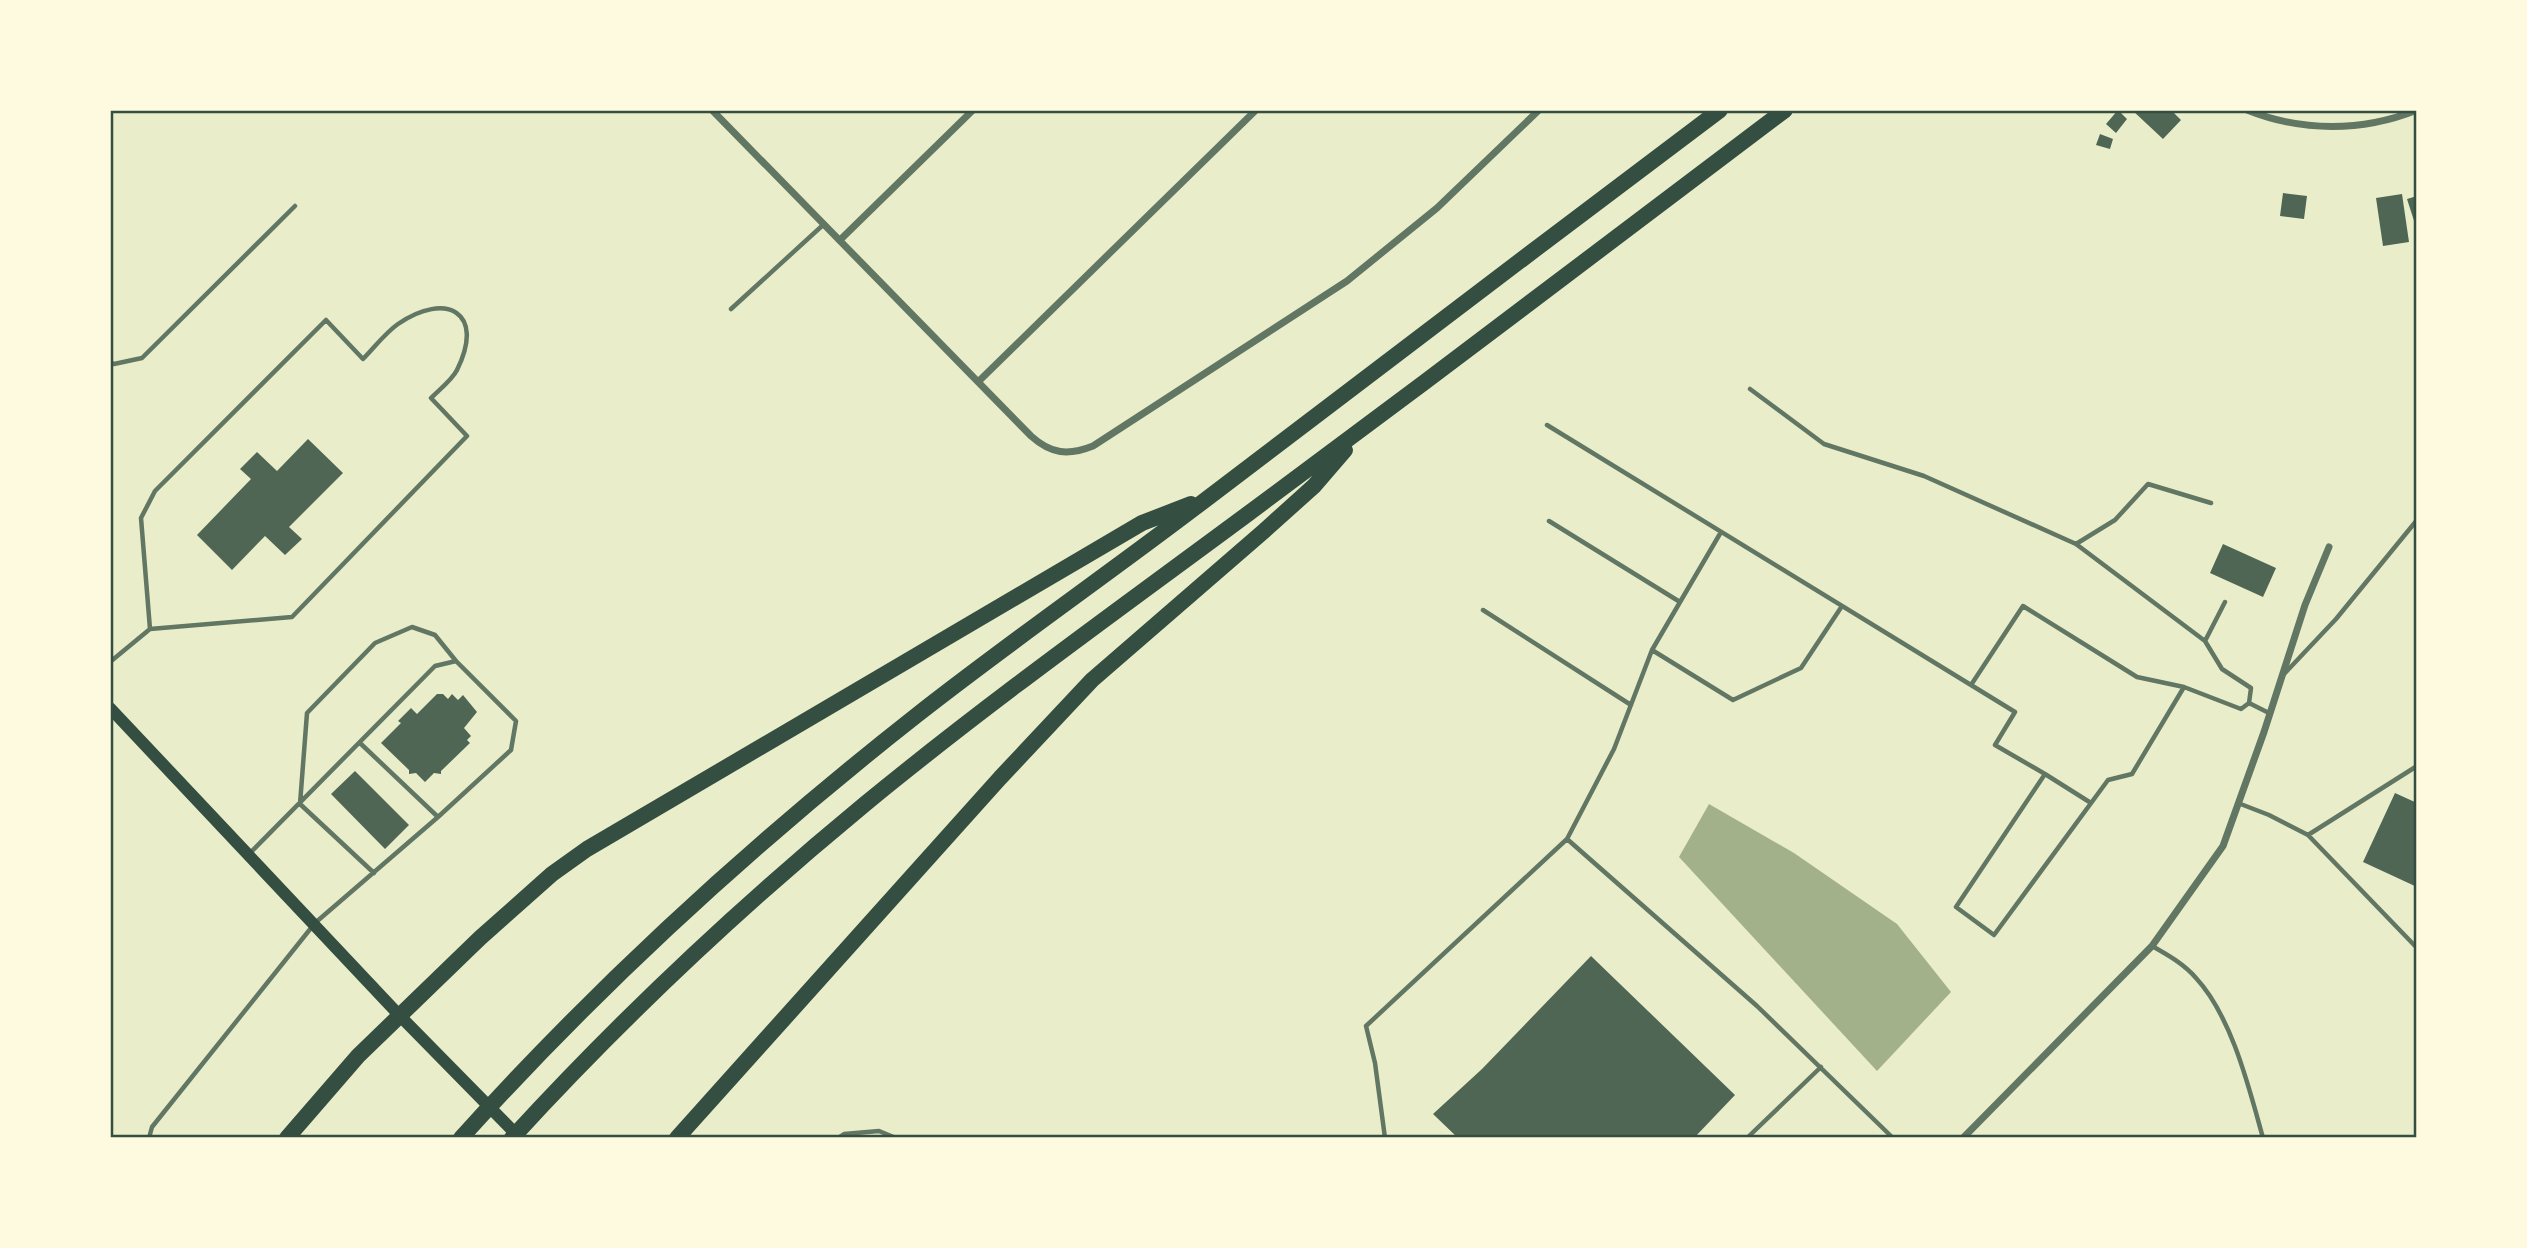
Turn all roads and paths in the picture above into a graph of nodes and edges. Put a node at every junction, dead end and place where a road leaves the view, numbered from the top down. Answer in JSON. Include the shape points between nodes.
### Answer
{"nodes":[{"id":1,"x":712,"y":110,"type":"edge"},
{"id":2,"x":973,"y":110,"type":"edge"},
{"id":3,"x":1256,"y":110,"type":"edge"},
{"id":4,"x":1539,"y":110,"type":"edge"},
{"id":5,"x":1720,"y":110,"type":"edge"},
{"id":6,"x":1785,"y":110,"type":"edge"},
{"id":7,"x":2247,"y":110,"type":"edge"},
{"id":8,"x":2417,"y":110,"type":"edge"},
{"id":9,"x":295,"y":206,"type":"dead end"},
{"id":10,"x":824,"y":224,"type":"junction"},
{"id":11,"x":840,"y":240,"type":"junction"},
{"id":12,"x":731,"y":309,"type":"dead end"},
{"id":13,"x":110,"y":362,"type":"edge"},
{"id":14,"x":979,"y":381,"type":"junction"},
{"id":15,"x":1750,"y":389,"type":"dead end"},
{"id":16,"x":1547,"y":425,"type":"dead end"},
{"id":17,"x":1365,"y":427,"type":"junction"},
{"id":18,"x":1209,"y":497,"type":"junction"},
{"id":19,"x":2211,"y":503,"type":"dead end"},
{"id":20,"x":2417,"y":520,"type":"edge"},
{"id":21,"x":1549,"y":521,"type":"dead end"},
{"id":22,"x":1721,"y":532,"type":"junction"},
{"id":23,"x":2076,"y":544,"type":"junction"},
{"id":24,"x":2329,"y":547,"type":"dead end"},
{"id":25,"x":1680,"y":602,"type":"junction"},
{"id":26,"x":2225,"y":602,"type":"dead end"},
{"id":27,"x":1842,"y":606,"type":"junction"},
{"id":28,"x":1483,"y":610,"type":"dead end"},
{"id":29,"x":150,"y":629,"type":"junction"},
{"id":30,"x":2205,"y":640,"type":"junction"},
{"id":31,"x":1651,"y":650,"type":"junction"},
{"id":32,"x":456,"y":661,"type":"junction"},
{"id":33,"x":110,"y":662,"type":"edge"},
{"id":34,"x":2282,"y":676,"type":"junction"},
{"id":35,"x":1971,"y":685,"type":"junction"},
{"id":36,"x":2184,"y":687,"type":"junction"},
{"id":37,"x":2249,"y":703,"type":"junction"},
{"id":38,"x":1631,"y":705,"type":"junction"},
{"id":39,"x":110,"y":708,"type":"edge"},
{"id":40,"x":2269,"y":713,"type":"junction"},
{"id":41,"x":360,"y":743,"type":"junction"},
{"id":42,"x":2417,"y":765,"type":"edge"},
{"id":43,"x":2045,"y":774,"type":"junction"},
{"id":44,"x":2091,"y":803,"type":"junction"},
{"id":45,"x":2238,"y":803,"type":"junction"},
{"id":46,"x":300,"y":804,"type":"junction"},
{"id":47,"x":438,"y":817,"type":"junction"},
{"id":48,"x":2308,"y":835,"type":"junction"},
{"id":49,"x":1567,"y":839,"type":"junction"},
{"id":50,"x":249,"y":854,"type":"junction"},
{"id":51,"x":374,"y":873,"type":"junction"},
{"id":52,"x":315,"y":923,"type":"junction"},
{"id":53,"x":2152,"y":946,"type":"junction"},
{"id":54,"x":2417,"y":948,"type":"edge"},
{"id":55,"x":401,"y":1017,"type":"junction"},
{"id":56,"x":1821,"y":1067,"type":"junction"},
{"id":57,"x":149,"y":1138,"type":"edge"},
{"id":58,"x":287,"y":1138,"type":"edge"},
{"id":59,"x":461,"y":1138,"type":"edge"},
{"id":60,"x":512,"y":1138,"type":"edge"},
{"id":61,"x":520,"y":1138,"type":"edge"},
{"id":62,"x":677,"y":1138,"type":"edge"},
{"id":63,"x":838,"y":1138,"type":"edge"},
{"id":64,"x":896,"y":1138,"type":"edge"},
{"id":65,"x":1385,"y":1138,"type":"edge"},
{"id":66,"x":1747,"y":1138,"type":"edge"},
{"id":67,"x":1893,"y":1138,"type":"edge"},
{"id":68,"x":1963,"y":1138,"type":"edge"},
{"id":69,"x":2263,"y":1138,"type":"edge"}],
"edges":[{"from":1,"to":10,"type":"street"},
{"from":2,"to":11,"type":"street"},
{"from":3,"to":14,"type":"street"},
{"from":4,"to":14,"type":"street","via":[[1437,208],[1347,281],[1093,446],[1076,453],[1042,446]]},
{"from":5,"to":18,"type":"highway"},
{"from":6,"to":17,"type":"highway"},
{"from":7,"to":8,"type":"street","via":[[2306,126],[2341,127]]},
{"from":9,"to":13,"type":"lane","via":[[142,358]]},
{"from":10,"to":11,"type":"street"},
{"from":10,"to":12,"type":"lane"},
{"from":11,"to":14,"type":"street"},
{"from":15,"to":23,"type":"lane","via":[[1824,444],[1924,476]]},
{"from":16,"to":22,"type":"lane"},
{"from":17,"to":60,"type":"highway","via":[[866,803],[722,928],[578,1067]]},
{"from":17,"to":62,"type":"highway","via":[[1304,495],[1091,680]]},
{"from":18,"to":55,"type":"highway","via":[[1142,523],[587,849],[480,938]]},
{"from":18,"to":59,"type":"highway","via":[[919,713],[729,871],[552,1040]]},
{"from":19,"to":23,"type":"lane","via":[[2148,484],[2115,520]]},
{"from":20,"to":34,"type":"lane","via":[[2336,619]]},
{"from":21,"to":25,"type":"lane"},
{"from":22,"to":25,"type":"lane"},
{"from":22,"to":27,"type":"lane"},
{"from":23,"to":30,"type":"lane"},
{"from":24,"to":34,"type":"street"},
{"from":25,"to":31,"type":"lane"},
{"from":26,"to":30,"type":"lane"},
{"from":27,"to":31,"type":"lane","via":[[1801,668],[1734,700]]},
{"from":27,"to":35,"type":"lane"},
{"from":28,"to":38,"type":"lane"},
{"from":29,"to":29,"type":"lane","via":[[292,617],[375,532],[467,436],[431,398],[456,371],[467,340],[466,324],[458,312],[442,306],[421,312],[397,325],[363,359],[326,320],[155,491],[141,518]]},
{"from":29,"to":33,"type":"lane"},
{"from":30,"to":37,"type":"lane","via":[[2222,670],[2251,688]]},
{"from":31,"to":38,"type":"lane"},
{"from":32,"to":41,"type":"lane","via":[[435,666]]},
{"from":32,"to":46,"type":"lane","via":[[435,635],[411,627],[375,643],[307,713]]},
{"from":32,"to":47,"type":"lane","via":[[516,721],[510,750]]},
{"from":34,"to":40,"type":"street"},
{"from":35,"to":36,"type":"lane","via":[[2023,606],[2137,677]]},
{"from":35,"to":43,"type":"lane","via":[[2015,712],[1995,745]]},
{"from":36,"to":37,"type":"lane","via":[[2241,709]]},
{"from":36,"to":44,"type":"lane","via":[[2132,774],[2108,780]]},
{"from":37,"to":40,"type":"lane"},
{"from":38,"to":49,"type":"lane","via":[[1614,749]]},
{"from":39,"to":50,"type":"main road"},
{"from":40,"to":45,"type":"street"},
{"from":41,"to":46,"type":"lane"},
{"from":41,"to":47,"type":"lane"},
{"from":42,"to":48,"type":"lane"},
{"from":43,"to":44,"type":"lane"},
{"from":43,"to":44,"type":"lane","via":[[1956,907],[1994,935]]},
{"from":45,"to":48,"type":"lane"},
{"from":45,"to":53,"type":"street","via":[[2223,846]]},
{"from":46,"to":50,"type":"lane"},
{"from":46,"to":51,"type":"lane"},
{"from":47,"to":51,"type":"lane"},
{"from":48,"to":54,"type":"lane"},
{"from":49,"to":56,"type":"lane"},
{"from":49,"to":65,"type":"lane","via":[[1366,1026]]},
{"from":50,"to":52,"type":"main road"},
{"from":51,"to":52,"type":"lane"},
{"from":52,"to":55,"type":"main road"},
{"from":52,"to":57,"type":"lane","via":[[152,1127]]},
{"from":53,"to":68,"type":"street"},
{"from":53,"to":69,"type":"lane","via":[[2197,978],[2218,1010],[2242,1066]]},
{"from":55,"to":58,"type":"highway","via":[[358,1056]]},
{"from":55,"to":61,"type":"main road"},
{"from":56,"to":66,"type":"lane"},
{"from":56,"to":67,"type":"lane"},
{"from":63,"to":64,"type":"lane","via":[[880,1131]]}]}
